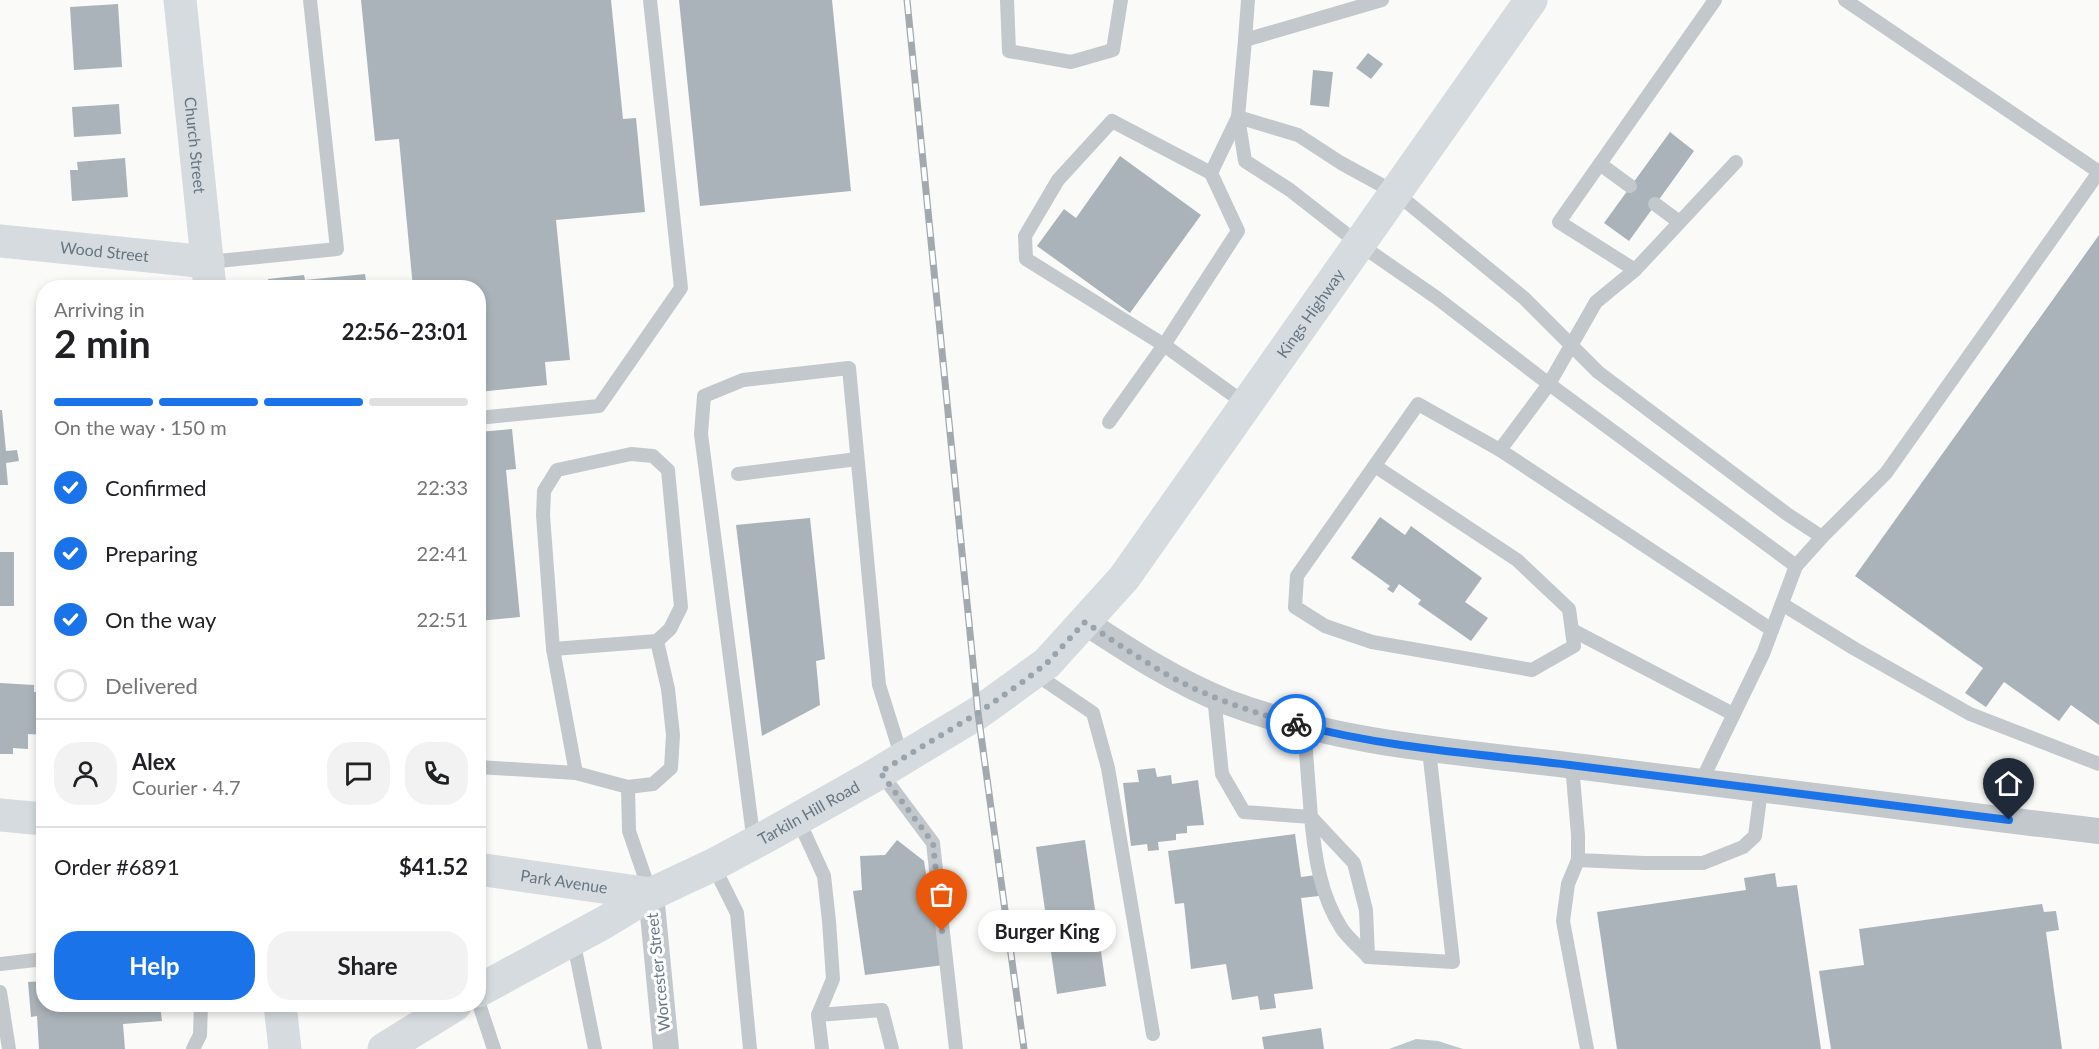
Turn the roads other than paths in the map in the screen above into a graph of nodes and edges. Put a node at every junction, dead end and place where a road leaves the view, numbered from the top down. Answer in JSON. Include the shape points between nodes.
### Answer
{"nodes":[{"id":1,"x":180,"y":0,"type":"edge"},
{"id":2,"x":310,"y":0,"type":"edge"},
{"id":3,"x":650,"y":0,"type":"edge"},
{"id":4,"x":1007,"y":0,"type":"edge"},
{"id":5,"x":1121,"y":0,"type":"edge"},
{"id":6,"x":1248,"y":0,"type":"edge"},
{"id":7,"x":1382,"y":0,"type":"edge"},
{"id":8,"x":1531,"y":0,"type":"edge"},
{"id":9,"x":1715,"y":0,"type":"edge"},
{"id":10,"x":1845,"y":0,"type":"edge"},
{"id":11,"x":1245,"y":40,"type":"junction"},
{"id":12,"x":1238,"y":117,"type":"junction"},
{"id":13,"x":1736,"y":162,"type":"dead end"},
{"id":14,"x":1600,"y":164,"type":"junction"},
{"id":15,"x":2099,"y":172,"type":"edge"},
{"id":16,"x":1211,"y":173,"type":"junction"},
{"id":17,"x":1630,"y":186,"type":"dead end"},
{"id":18,"x":1395,"y":193,"type":"junction"},
{"id":19,"x":1655,"y":204,"type":"dead end"},
{"id":20,"x":1678,"y":221,"type":"junction"},
{"id":21,"x":0,"y":241,"type":"edge"},
{"id":22,"x":1359,"y":244,"type":"junction"},
{"id":23,"x":1635,"y":270,"type":"junction"},
{"id":24,"x":209,"y":275,"type":"edge"},
{"id":25,"x":1164,"y":345,"type":"junction"},
{"id":26,"x":1572,"y":346,"type":"junction"},
{"id":27,"x":1549,"y":384,"type":"junction"},
{"id":28,"x":1247,"y":405,"type":"junction"},
{"id":29,"x":486,"y":417,"type":"edge"},
{"id":30,"x":1109,"y":422,"type":"dead end"},
{"id":31,"x":1500,"y":450,"type":"junction"},
{"id":32,"x":857,"y":459,"type":"junction"},
{"id":33,"x":1375,"y":466,"type":"junction"},
{"id":34,"x":738,"y":474,"type":"dead end"},
{"id":35,"x":1822,"y":537,"type":"junction"},
{"id":36,"x":1796,"y":566,"type":"junction"},
{"id":37,"x":1782,"y":604,"type":"junction"},
{"id":38,"x":1085,"y":622,"type":"junction"},
{"id":39,"x":1572,"y":630,"type":"junction"},
{"id":40,"x":1772,"y":630,"type":"junction"},
{"id":41,"x":657,"y":641,"type":"junction"},
{"id":42,"x":553,"y":649,"type":"junction"},
{"id":43,"x":1034,"y":673,"type":"junction"},
{"id":44,"x":1214,"y":696,"type":"junction"},
{"id":45,"x":1733,"y":714,"type":"junction"},
{"id":46,"x":1304,"y":726,"type":"junction"},
{"id":47,"x":1429,"y":750,"type":"junction"},
{"id":48,"x":2099,"y":764,"type":"edge"},
{"id":49,"x":891,"y":765,"type":"junction"},
{"id":50,"x":1572,"y":765,"type":"junction"},
{"id":51,"x":486,"y":767,"type":"edge"},
{"id":52,"x":576,"y":773,"type":"junction"},
{"id":53,"x":1701,"y":782,"type":"junction"},
{"id":54,"x":628,"y":787,"type":"junction"},
{"id":55,"x":1761,"y":790,"type":"junction"},
{"id":56,"x":0,"y":815,"type":"edge"},
{"id":57,"x":1311,"y":817,"type":"junction"},
{"id":58,"x":36,"y":818,"type":"edge"},
{"id":59,"x":798,"y":819,"type":"junction"},
{"id":60,"x":2099,"y":831,"type":"edge"},
{"id":61,"x":754,"y":843,"type":"junction"},
{"id":62,"x":1578,"y":860,"type":"junction"},
{"id":63,"x":713,"y":865,"type":"junction"},
{"id":64,"x":486,"y":870,"type":"edge"},
{"id":65,"x":651,"y":894,"type":"junction"},
{"id":66,"x":573,"y":939,"type":"junction"},
{"id":67,"x":1368,"y":957,"type":"junction"},
{"id":68,"x":36,"y":960,"type":"edge"},
{"id":69,"x":0,"y":964,"type":"edge"},
{"id":70,"x":486,"y":987,"type":"edge"},
{"id":71,"x":0,"y":992,"type":"edge"},
{"id":72,"x":201,"y":1012,"type":"edge"},
{"id":73,"x":281,"y":1012,"type":"edge"},
{"id":74,"x":444,"y":1012,"type":"edge"},
{"id":75,"x":482,"y":1012,"type":"edge"},
{"id":76,"x":818,"y":1015,"type":"junction"},
{"id":77,"x":1153,"y":1034,"type":"dead end"},
{"id":78,"x":9,"y":1049,"type":"edge"},
{"id":79,"x":193,"y":1049,"type":"edge"},
{"id":80,"x":285,"y":1049,"type":"edge"},
{"id":81,"x":384,"y":1049,"type":"edge"},
{"id":82,"x":494,"y":1049,"type":"edge"},
{"id":83,"x":595,"y":1049,"type":"edge"},
{"id":84,"x":666,"y":1049,"type":"edge"},
{"id":85,"x":750,"y":1049,"type":"edge"},
{"id":86,"x":822,"y":1049,"type":"edge"},
{"id":87,"x":892,"y":1049,"type":"edge"},
{"id":88,"x":956,"y":1049,"type":"edge"},
{"id":89,"x":1587,"y":1049,"type":"edge"}],
"edges":[{"from":1,"to":24,"type":"main road","name":"Church Street"},
{"from":2,"to":24,"type":"lane","via":[[337,249]]},
{"from":3,"to":29,"type":"lane","via":[[681,288],[599,406]]},
{"from":4,"to":5,"type":"lane","via":[[1010,51],[1071,62],[1113,50]]},
{"from":6,"to":11,"type":"lane"},
{"from":7,"to":11,"type":"lane"},
{"from":8,"to":18,"type":"main road","name":"Kings Highway"},
{"from":9,"to":14,"type":"lane"},
{"from":10,"to":15,"type":"lane"},
{"from":11,"to":12,"type":"lane"},
{"from":12,"to":16,"type":"lane"},
{"from":12,"to":18,"type":"lane","via":[[1298,135]]},
{"from":12,"to":22,"type":"lane","via":[[1245,161],[1290,190]]},
{"from":13,"to":20,"type":"lane"},
{"from":14,"to":17,"type":"lane"},
{"from":14,"to":23,"type":"lane","via":[[1559,222]]},
{"from":15,"to":35,"type":"lane","via":[[1886,473]]},
{"from":16,"to":25,"type":"lane","via":[[1238,231]]},
{"from":16,"to":25,"type":"lane","via":[[1112,121],[1058,180],[1025,236],[1026,260]]},
{"from":18,"to":22,"type":"main road","name":"Kings Highway"},
{"from":18,"to":26,"type":"lane","via":[[1524,298]]},
{"from":19,"to":20,"type":"lane"},
{"from":20,"to":23,"type":"lane"},
{"from":21,"to":24,"type":"main road","name":"Wood Street"},
{"from":22,"to":27,"type":"lane","via":[[1437,297]]},
{"from":22,"to":28,"type":"main road","name":"Kings Highway"},
{"from":23,"to":26,"type":"lane","via":[[1596,302]]},
{"from":25,"to":28,"type":"lane"},
{"from":25,"to":30,"type":"lane"},
{"from":26,"to":27,"type":"lane"},
{"from":26,"to":35,"type":"lane","via":[[1598,372]]},
{"from":27,"to":31,"type":"lane"},
{"from":27,"to":36,"type":"lane"},
{"from":28,"to":38,"type":"main road","name":"Kings Highway","via":[[1124,578]]},
{"from":31,"to":33,"type":"lane","via":[[1418,404]]},
{"from":31,"to":40,"type":"lane"},
{"from":32,"to":34,"type":"lane"},
{"from":32,"to":49,"type":"lane","via":[[879,685]]},
{"from":32,"to":61,"type":"lane","via":[[849,368],[743,380],[704,396],[701,434]]},
{"from":33,"to":39,"type":"lane","via":[[1517,560],[1569,609]]},
{"from":33,"to":39,"type":"lane","via":[[1297,576],[1295,607],[1325,626],[1372,642],[1532,670],[1574,646]]},
{"from":35,"to":36,"type":"lane"},
{"from":36,"to":37,"type":"lane"},
{"from":37,"to":40,"type":"lane"},
{"from":37,"to":48,"type":"lane","via":[[1970,714]]},
{"from":38,"to":43,"type":"main road","name":"Tarkiln Hill Road"},
{"from":38,"to":44,"type":"street","via":[[1177,680]]},
{"from":39,"to":45,"type":"lane"},
{"from":40,"to":45,"type":"lane"},
{"from":41,"to":42,"type":"lane"},
{"from":41,"to":42,"type":"lane","via":[[670,629],[681,607],[668,470],[653,456],[631,453],[557,470],[544,491]]},
{"from":41,"to":54,"type":"lane","via":[[674,735],[671,768],[653,784]]},
{"from":42,"to":52,"type":"lane"},
{"from":43,"to":49,"type":"main road","name":"Tarkiln Hill Road","via":[[978,713]]},
{"from":43,"to":77,"type":"lane","via":[[1093,713],[1108,768]]},
{"from":44,"to":46,"type":"street"},
{"from":44,"to":57,"type":"lane","via":[[1222,774],[1245,812]]},
{"from":45,"to":53,"type":"lane"},
{"from":46,"to":47,"type":"street"},
{"from":46,"to":57,"type":"lane"},
{"from":47,"to":50,"type":"street"},
{"from":47,"to":67,"type":"lane","via":[[1453,962]]},
{"from":49,"to":59,"type":"main road","name":"Tarkiln Hill Road"},
{"from":49,"to":88,"type":"lane","via":[[933,843]]},
{"from":50,"to":53,"type":"street"},
{"from":50,"to":62,"type":"lane"},
{"from":51,"to":52,"type":"lane"},
{"from":52,"to":54,"type":"lane"},
{"from":53,"to":55,"type":"street"},
{"from":54,"to":65,"type":"lane","via":[[628,831]]},
{"from":55,"to":60,"type":"street"},
{"from":55,"to":62,"type":"lane","via":[[1755,836],[1743,847],[1703,863]]},
{"from":56,"to":58,"type":"main road"},
{"from":57,"to":67,"type":"lane","via":[[1316,862],[1325,895],[1343,930]]},
{"from":57,"to":67,"type":"lane","via":[[1354,863],[1366,910]]},
{"from":59,"to":61,"type":"main road","name":"Tarkiln Hill Road"},
{"from":59,"to":76,"type":"lane","via":[[824,876],[828,909],[833,979]]},
{"from":61,"to":63,"type":"main road","name":"Tarkiln Hill Road"},
{"from":62,"to":89,"type":"lane","via":[[1568,884],[1563,921]]},
{"from":63,"to":65,"type":"main road","name":"Tarkiln Hill Road"},
{"from":63,"to":85,"type":"lane","via":[[737,913]]},
{"from":64,"to":65,"type":"main road","name":"Park Avenue"},
{"from":65,"to":66,"type":"main road","name":"Tarkiln Hill Road"},
{"from":65,"to":84,"type":"street","name":"Worcester Street"},
{"from":66,"to":70,"type":"main road","name":"Tarkiln Hill Road"},
{"from":66,"to":83,"type":"lane"},
{"from":68,"to":69,"type":"lane"},
{"from":71,"to":78,"type":"lane"},
{"from":72,"to":79,"type":"lane","via":[[200,1035]]},
{"from":73,"to":80,"type":"main road"},
{"from":74,"to":81,"type":"main road"},
{"from":75,"to":82,"type":"lane"},
{"from":76,"to":86,"type":"lane"},
{"from":76,"to":87,"type":"lane","via":[[882,1010]]}]}
